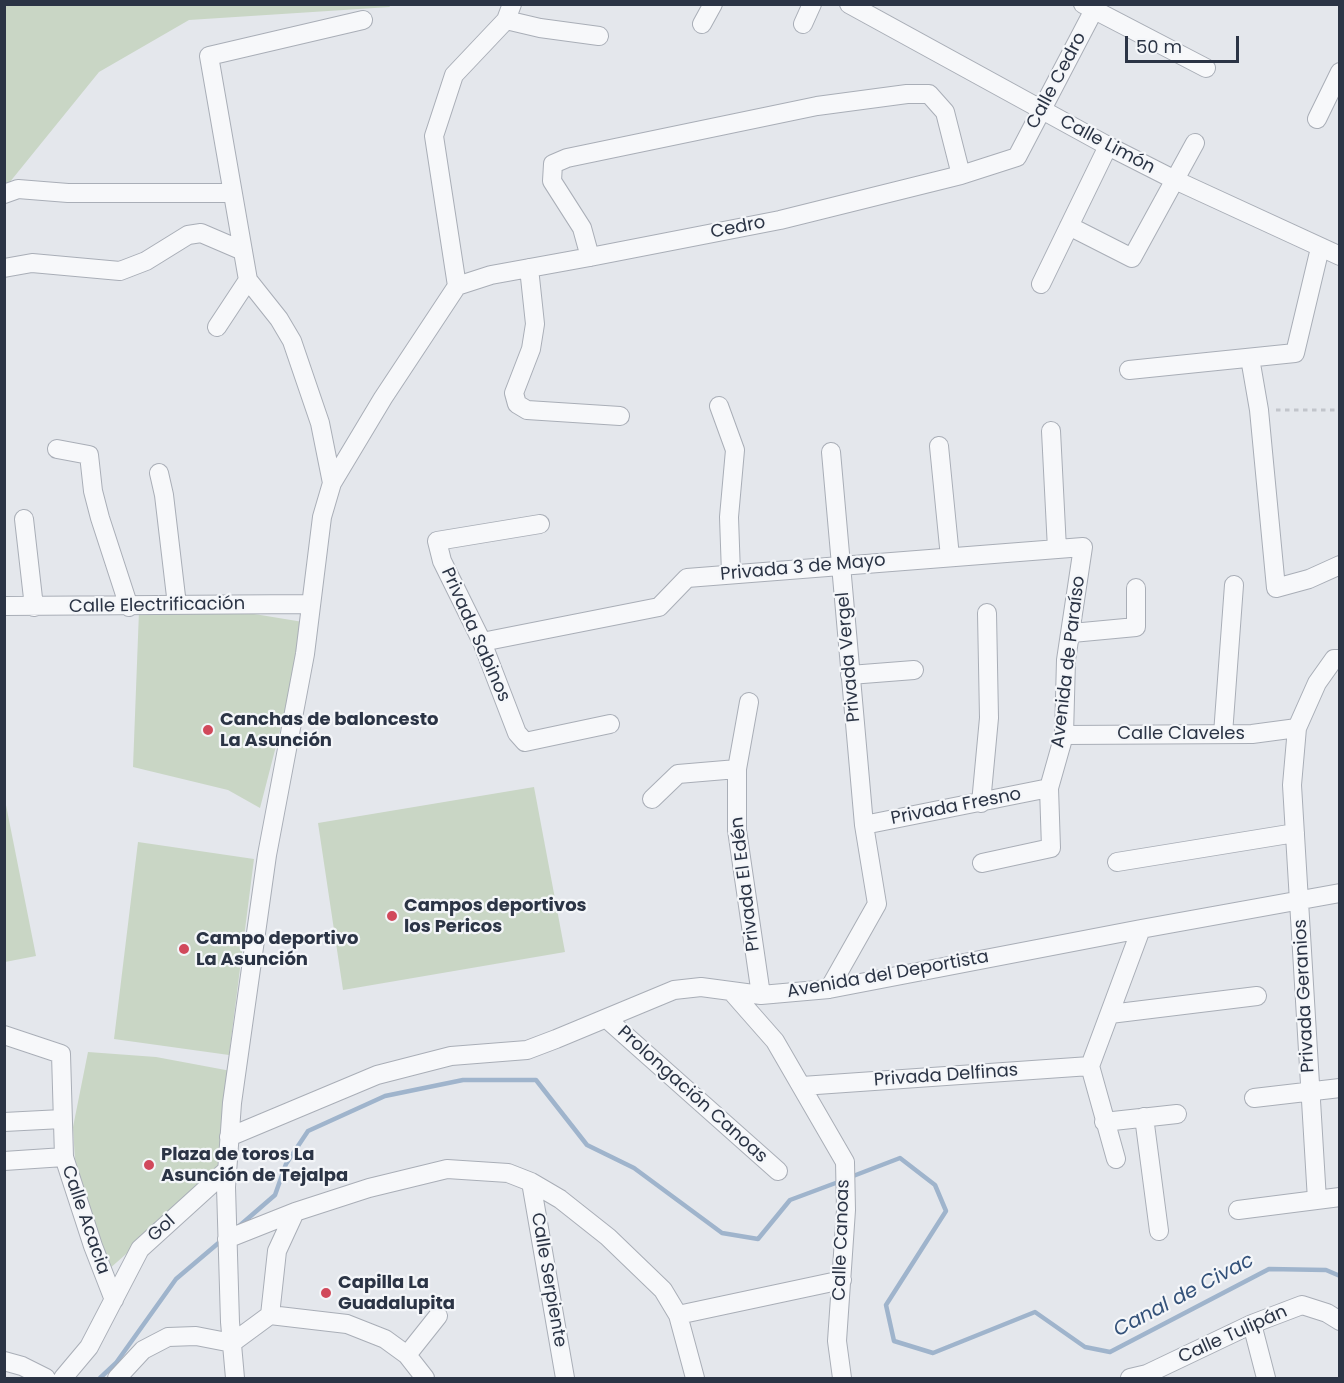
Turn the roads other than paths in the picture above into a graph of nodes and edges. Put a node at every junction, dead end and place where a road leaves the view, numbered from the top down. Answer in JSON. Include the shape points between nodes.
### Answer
{"nodes":[{"id":1,"x":713,"y":4,"type":"edge"},
{"id":2,"x":812,"y":4,"type":"edge"},
{"id":3,"x":849,"y":4,"type":"edge"},
{"id":4,"x":1091,"y":7,"type":"edge"},
{"id":5,"x":509,"y":12,"type":"edge"},
{"id":6,"x":363,"y":20,"type":"dead end"},
{"id":7,"x":702,"y":24,"type":"dead end"},
{"id":8,"x":803,"y":24,"type":"dead end"},
{"id":9,"x":599,"y":36,"type":"dead end"},
{"id":10,"x":1206,"y":69,"type":"dead end"},
{"id":11,"x":1340,"y":72,"type":"edge"},
{"id":12,"x":1042,"y":111,"type":"junction"},
{"id":13,"x":1317,"y":119,"type":"dead end"},
{"id":14,"x":1196,"y":143,"type":"dead end"},
{"id":15,"x":1108,"y":146,"type":"junction"},
{"id":16,"x":1017,"y":157,"type":"joint"},
{"id":17,"x":961,"y":175,"type":"junction"},
{"id":18,"x":1175,"y":180,"type":"junction"},
{"id":19,"x":232,"y":193,"type":"junction"},
{"id":20,"x":4,"y":194,"type":"edge"},
{"id":21,"x":1069,"y":226,"type":"junction"},
{"id":22,"x":1320,"y":248,"type":"junction"},
{"id":23,"x":243,"y":250,"type":"junction"},
{"id":24,"x":1340,"y":256,"type":"edge"},
{"id":25,"x":590,"y":257,"type":"junction"},
{"id":26,"x":4,"y":268,"type":"edge"},
{"id":27,"x":529,"y":268,"type":"junction"},
{"id":28,"x":248,"y":280,"type":"junction"},
{"id":29,"x":1041,"y":284,"type":"dead end"},
{"id":30,"x":457,"y":286,"type":"junction"},
{"id":31,"x":217,"y":327,"type":"dead end"},
{"id":32,"x":1250,"y":358,"type":"junction"},
{"id":33,"x":1129,"y":370,"type":"dead end"},
{"id":34,"x":719,"y":406,"type":"dead end"},
{"id":35,"x":620,"y":416,"type":"dead end"},
{"id":36,"x":1051,"y":431,"type":"dead end"},
{"id":37,"x":939,"y":446,"type":"dead end"},
{"id":38,"x":57,"y":449,"type":"dead end"},
{"id":39,"x":831,"y":452,"type":"dead end"},
{"id":40,"x":159,"y":473,"type":"dead end"},
{"id":41,"x":332,"y":483,"type":"junction"},
{"id":42,"x":24,"y":519,"type":"dead end"},
{"id":43,"x":540,"y":524,"type":"dead end"},
{"id":44,"x":1083,"y":547,"type":"joint"},
{"id":45,"x":1057,"y":549,"type":"junction"},
{"id":46,"x":950,"y":557,"type":"junction"},
{"id":47,"x":841,"y":565,"type":"junction"},
{"id":48,"x":1340,"y":565,"type":"edge"},
{"id":49,"x":731,"y":574,"type":"junction"},
{"id":50,"x":1234,"y":585,"type":"dead end"},
{"id":51,"x":1136,"y":588,"type":"dead end"},
{"id":52,"x":310,"y":604,"type":"junction"},
{"id":53,"x":177,"y":605,"type":"junction"},
{"id":54,"x":4,"y":606,"type":"edge"},
{"id":55,"x":34,"y":607,"type":"junction"},
{"id":56,"x":129,"y":607,"type":"junction"},
{"id":57,"x":987,"y":613,"type":"dead end"},
{"id":58,"x":1072,"y":633,"type":"junction"},
{"id":59,"x":482,"y":642,"type":"junction"},
{"id":60,"x":1340,"y":659,"type":"edge"},
{"id":61,"x":914,"y":670,"type":"dead end"},
{"id":62,"x":850,"y":675,"type":"junction"},
{"id":63,"x":749,"y":702,"type":"dead end"},
{"id":64,"x":610,"y":724,"type":"dead end"},
{"id":65,"x":1297,"y":728,"type":"junction"},
{"id":66,"x":1223,"y":734,"type":"junction"},
{"id":67,"x":1064,"y":735,"type":"junction"},
{"id":68,"x":737,"y":769,"type":"junction"},
{"id":69,"x":1049,"y":788,"type":"junction"},
{"id":70,"x":652,"y":799,"type":"dead end"},
{"id":71,"x":981,"y":803,"type":"junction"},
{"id":72,"x":864,"y":825,"type":"junction"},
{"id":73,"x":1295,"y":833,"type":"junction"},
{"id":74,"x":1117,"y":862,"type":"dead end"},
{"id":75,"x":982,"y":863,"type":"dead end"},
{"id":76,"x":1340,"y":893,"type":"edge"},
{"id":77,"x":1300,"y":901,"type":"junction"},
{"id":78,"x":1141,"y":929,"type":"junction"},
{"id":79,"x":829,"y":989,"type":"junction"},
{"id":80,"x":731,"y":992,"type":"junction"},
{"id":81,"x":760,"y":995,"type":"junction"},
{"id":82,"x":1257,"y":996,"type":"dead end"},
{"id":83,"x":1110,"y":1014,"type":"junction"},
{"id":84,"x":607,"y":1019,"type":"junction"},
{"id":85,"x":4,"y":1035,"type":"edge"},
{"id":86,"x":1090,"y":1066,"type":"junction"},
{"id":87,"x":802,"y":1086,"type":"junction"},
{"id":88,"x":1340,"y":1088,"type":"edge"},
{"id":89,"x":1309,"y":1091,"type":"junction"},
{"id":90,"x":1254,"y":1098,"type":"dead end"},
{"id":91,"x":1177,"y":1114,"type":"dead end"},
{"id":92,"x":1144,"y":1117,"type":"junction"},
{"id":93,"x":62,"y":1119,"type":"junction"},
{"id":94,"x":4,"y":1122,"type":"edge"},
{"id":95,"x":1104,"y":1122,"type":"junction"},
{"id":96,"x":229,"y":1137,"type":"junction"},
{"id":97,"x":64,"y":1157,"type":"junction"},
{"id":98,"x":1116,"y":1159,"type":"dead end"},
{"id":99,"x":4,"y":1161,"type":"edge"},
{"id":100,"x":778,"y":1171,"type":"dead end"},
{"id":101,"x":226,"y":1179,"type":"junction"},
{"id":102,"x":531,"y":1182,"type":"junction"},
{"id":103,"x":1340,"y":1197,"type":"edge"},
{"id":104,"x":1317,"y":1200,"type":"junction"},
{"id":105,"x":1238,"y":1210,"type":"dead end"},
{"id":106,"x":295,"y":1212,"type":"junction"},
{"id":107,"x":1159,"y":1231,"type":"dead end"},
{"id":108,"x":227,"y":1238,"type":"junction"},
{"id":109,"x":842,"y":1280,"type":"junction"},
{"id":110,"x":114,"y":1300,"type":"junction"},
{"id":111,"x":270,"y":1315,"type":"junction"},
{"id":112,"x":678,"y":1315,"type":"junction"},
{"id":113,"x":438,"y":1316,"type":"dead end"},
{"id":114,"x":1340,"y":1321,"type":"edge"},
{"id":115,"x":1252,"y":1324,"type":"junction"},
{"id":116,"x":232,"y":1343,"type":"junction"},
{"id":117,"x":407,"y":1355,"type":"junction"},
{"id":118,"x":4,"y":1360,"type":"edge"},
{"id":119,"x":1142,"y":1377,"type":"edge"},
{"id":120,"x":46,"y":1378,"type":"edge"},
{"id":121,"x":63,"y":1378,"type":"edge"},
{"id":122,"x":117,"y":1378,"type":"edge"},
{"id":123,"x":235,"y":1378,"type":"edge"},
{"id":124,"x":425,"y":1378,"type":"edge"},
{"id":125,"x":565,"y":1378,"type":"edge"},
{"id":126,"x":695,"y":1378,"type":"edge"},
{"id":127,"x":842,"y":1378,"type":"edge"},
{"id":128,"x":1266,"y":1378,"type":"edge"}],
"edges":[{"from":1,"to":7,"type":"street"},
{"from":2,"to":8,"type":"street"},
{"from":3,"to":12,"type":"street","name":"Calle Limón"},
{"from":4,"to":10,"type":"street"},
{"from":4,"to":12,"type":"street","name":"Calle Cedro"},
{"from":5,"to":9,"type":"street","via":[[540,28]]},
{"from":5,"to":30,"type":"street","via":[[454,75],[434,136]]},
{"from":6,"to":19,"type":"street","via":[[209,56]]},
{"from":11,"to":13,"type":"street"},
{"from":12,"to":15,"type":"street","name":"Calle Limón"},
{"from":12,"to":16,"type":"street","name":"Calle Cedro"},
{"from":14,"to":18,"type":"street"},
{"from":15,"to":18,"type":"street","name":"Calle Limón"},
{"from":15,"to":21,"type":"street"},
{"from":16,"to":17,"type":"street","name":"Cedro"},
{"from":17,"to":25,"type":"street","name":"Cedro","via":[[780,220]]},
{"from":17,"to":25,"type":"street","via":[[945,112],[929,94],[817,106],[567,158],[554,164],[552,181],[582,228]]},
{"from":18,"to":21,"type":"street","via":[[1132,258]]},
{"from":18,"to":22,"type":"street","name":"Calle Limón"},
{"from":19,"to":20,"type":"street","via":[[68,193],[18,189]]},
{"from":19,"to":23,"type":"street"},
{"from":21,"to":29,"type":"street"},
{"from":22,"to":24,"type":"street","name":"Calle Limón"},
{"from":22,"to":32,"type":"street","via":[[1295,353]]},
{"from":23,"to":26,"type":"street","via":[[201,233],[120,271],[32,263]]},
{"from":23,"to":28,"type":"street"},
{"from":25,"to":27,"type":"street","name":"Cedro"},
{"from":27,"to":30,"type":"street","name":"Cedro","via":[[491,274]]},
{"from":27,"to":35,"type":"street","via":[[535,324],[531,349],[514,393],[517,404],[527,410]]},
{"from":28,"to":31,"type":"street"},
{"from":28,"to":41,"type":"street","via":[[292,341],[320,423]]},
{"from":30,"to":41,"type":"street"},
{"from":32,"to":33,"type":"street"},
{"from":32,"to":48,"type":"street","via":[[1259,410],[1276,588]]},
{"from":34,"to":49,"type":"street","via":[[735,450],[729,518]]},
{"from":36,"to":45,"type":"street"},
{"from":37,"to":46,"type":"street"},
{"from":38,"to":56,"type":"street","via":[[89,455],[100,518]]},
{"from":39,"to":47,"type":"street","name":"Privada Vergel"},
{"from":40,"to":53,"type":"street"},
{"from":41,"to":52,"type":"street","via":[[322,517]]},
{"from":42,"to":55,"type":"street"},
{"from":43,"to":59,"type":"street","name":"Privada Sabinos","via":[[437,541],[442,561]]},
{"from":44,"to":45,"type":"street","name":"Privada 3 de Mayo"},
{"from":44,"to":58,"type":"street","name":"Avenida de Paraíso"},
{"from":45,"to":46,"type":"street","name":"Privada 3 de Mayo"},
{"from":46,"to":47,"type":"street","name":"Privada 3 de Mayo"},
{"from":47,"to":49,"type":"street","name":"Privada 3 de Mayo"},
{"from":47,"to":62,"type":"street","name":"Privada Vergel"},
{"from":49,"to":59,"type":"street","name":"Privada 3 de Mayo","via":[[687,578],[659,607]]},
{"from":50,"to":66,"type":"street"},
{"from":51,"to":58,"type":"street","via":[[1136,627]]},
{"from":52,"to":53,"type":"street","name":"Calle Electrificación"},
{"from":52,"to":96,"type":"street","via":[[305,654],[267,855]]},
{"from":53,"to":56,"type":"street","name":"Calle Electrificación"},
{"from":54,"to":55,"type":"street","name":"Calle Electrificación"},
{"from":55,"to":56,"type":"street","name":"Calle Electrificación"},
{"from":57,"to":71,"type":"street","via":[[989,718]]},
{"from":58,"to":67,"type":"street","name":"Avenida de Paraíso","via":[[1066,660]]},
{"from":59,"to":64,"type":"street","name":"Privada Sabinos","via":[[517,733],[525,742]]},
{"from":60,"to":65,"type":"street","name":"Privada Geranios","via":[[1334,658],[1317,683]]},
{"from":61,"to":62,"type":"street"},
{"from":62,"to":72,"type":"street","name":"Privada Vergel"},
{"from":63,"to":68,"type":"street","name":"Privada El Edén"},
{"from":65,"to":66,"type":"street","name":"Calle Claveles"},
{"from":65,"to":73,"type":"street","name":"Privada Geranios","via":[[1292,785]]},
{"from":66,"to":67,"type":"street","name":"Calle Claveles"},
{"from":67,"to":69,"type":"street","name":"Avenida de Paraíso"},
{"from":68,"to":70,"type":"street","via":[[678,774]]},
{"from":68,"to":81,"type":"street","name":"Privada El Edén","via":[[737,830]]},
{"from":69,"to":71,"type":"street","name":"Privada Fresno"},
{"from":69,"to":75,"type":"street","name":"Avenida de Paraíso","via":[[1051,848]]},
{"from":71,"to":72,"type":"street","name":"Privada Fresno"},
{"from":72,"to":79,"type":"street","name":"Privada Vergel","via":[[876,904]]},
{"from":73,"to":74,"type":"street"},
{"from":73,"to":77,"type":"street","name":"Privada Geranios"},
{"from":76,"to":77,"type":"street","name":"Avenida del Deportista"},
{"from":77,"to":78,"type":"street","name":"Avenida del Deportista"},
{"from":77,"to":89,"type":"street","name":"Privada Geranios"},
{"from":78,"to":79,"type":"street","name":"Avenida del Deportista"},
{"from":78,"to":83,"type":"street"},
{"from":79,"to":81,"type":"street","name":"Avenida del Deportista"},
{"from":80,"to":81,"type":"street","name":"Avenida del Deportista"},
{"from":80,"to":84,"type":"street","name":"Avenida del Deportista","via":[[701,987],[674,990]]},
{"from":80,"to":87,"type":"street","name":"Calle Canoas","via":[[775,1041]]},
{"from":82,"to":83,"type":"street"},
{"from":83,"to":86,"type":"street"},
{"from":84,"to":96,"type":"street","name":"Avenida del Deportista","via":[[526,1050],[451,1056],[377,1075]]},
{"from":84,"to":100,"type":"street","name":"Prolongación Canoas"},
{"from":85,"to":93,"type":"street","name":"Calle Acacia","via":[[61,1054]]},
{"from":86,"to":87,"type":"street","name":"Privada Delfinas"},
{"from":86,"to":95,"type":"street"},
{"from":87,"to":109,"type":"street","name":"Calle Canoas","via":[[845,1162]]},
{"from":88,"to":89,"type":"street"},
{"from":89,"to":90,"type":"street","name":"Privada Geranios"},
{"from":89,"to":104,"type":"street","name":"Privada Geranios"},
{"from":91,"to":92,"type":"street"},
{"from":92,"to":95,"type":"street"},
{"from":92,"to":107,"type":"street"},
{"from":93,"to":94,"type":"street"},
{"from":93,"to":97,"type":"street","name":"Calle Acacia"},
{"from":95,"to":98,"type":"street"},
{"from":96,"to":101,"type":"street"},
{"from":97,"to":99,"type":"street"},
{"from":97,"to":110,"type":"street","name":"Calle Acacia"},
{"from":101,"to":108,"type":"street"},
{"from":101,"to":110,"type":"street","name":"Gol","via":[[140,1249]]},
{"from":102,"to":106,"type":"street","via":[[508,1173],[447,1168]]},
{"from":102,"to":112,"type":"street","via":[[560,1199],[608,1237],[663,1290]]},
{"from":102,"to":125,"type":"street","name":"Calle Serpiente"},
{"from":103,"to":104,"type":"street"},
{"from":104,"to":105,"type":"street"},
{"from":106,"to":108,"type":"street"},
{"from":106,"to":111,"type":"street","via":[[277,1251]]},
{"from":108,"to":116,"type":"street"},
{"from":109,"to":112,"type":"street"},
{"from":109,"to":127,"type":"street","name":"Calle Canoas","via":[[837,1341]]},
{"from":110,"to":121,"type":"street","name":"Gol","via":[[89,1347]]},
{"from":111,"to":116,"type":"street"},
{"from":111,"to":117,"type":"street","via":[[348,1324],[385,1340]]},
{"from":112,"to":126,"type":"street"},
{"from":113,"to":117,"type":"street"},
{"from":114,"to":115,"type":"street","name":"Calle Tulipán","via":[[1302,1305]]},
{"from":115,"to":119,"type":"street","name":"Calle Tulipán"},
{"from":115,"to":128,"type":"street"},
{"from":116,"to":122,"type":"street","via":[[195,1336],[168,1337],[143,1350]]},
{"from":116,"to":123,"type":"street"},
{"from":117,"to":124,"type":"street"},
{"from":118,"to":120,"type":"street"}]}
